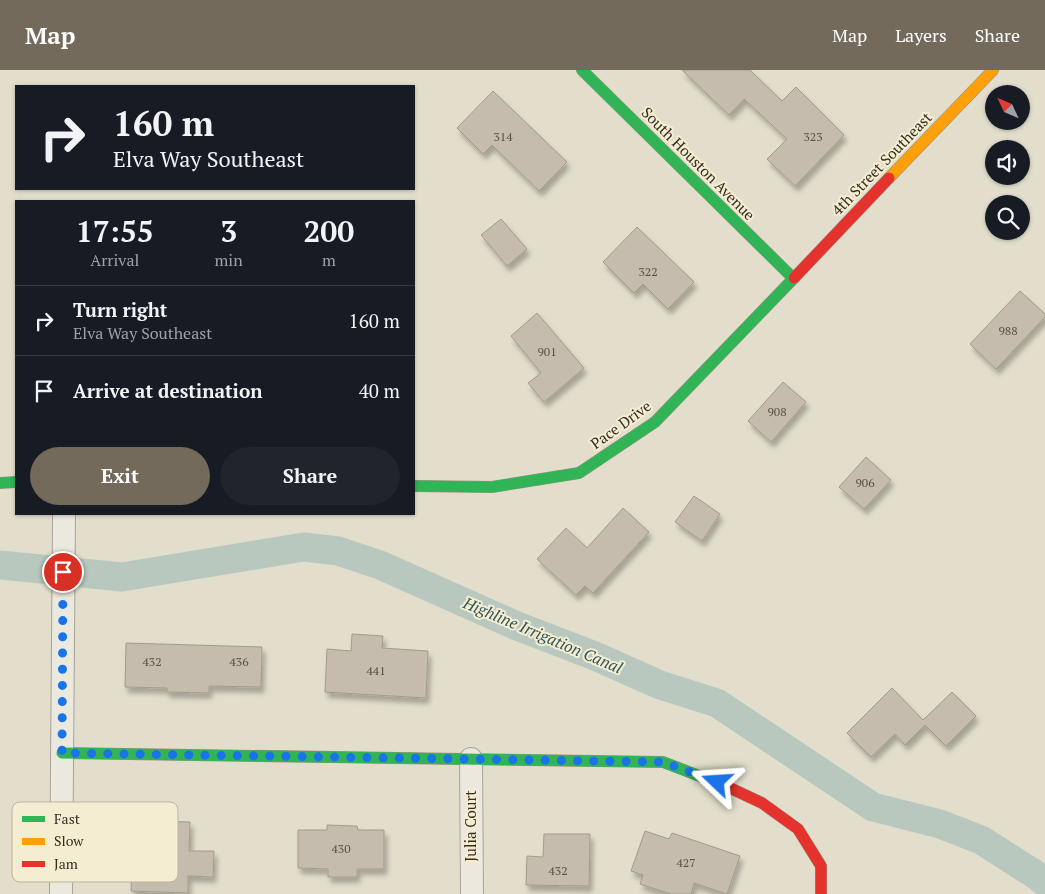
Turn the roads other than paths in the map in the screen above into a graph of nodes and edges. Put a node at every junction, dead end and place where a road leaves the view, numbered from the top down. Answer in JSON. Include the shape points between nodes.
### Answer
{"nodes":[{"id":1,"x":582,"y":70,"type":"edge"},
{"id":2,"x":993,"y":70,"type":"edge"},
{"id":3,"x":793,"y":278,"type":"junction"},
{"id":4,"x":15,"y":482,"type":"edge"},
{"id":5,"x":0,"y":484,"type":"edge"},
{"id":6,"x":415,"y":486,"type":"edge"},
{"id":7,"x":64,"y":515,"type":"edge"},
{"id":8,"x":62,"y":753,"type":"junction"},
{"id":9,"x":471,"y":759,"type":"junction"},
{"id":10,"x":61,"y":802,"type":"edge"},
{"id":11,"x":472,"y":894,"type":"edge"},
{"id":12,"x":821,"y":894,"type":"edge"}],
"edges":[{"from":1,"to":3,"type":"street","name":"South Houston Avenue"},
{"from":2,"to":3,"type":"street","name":"4th Street Southeast"},
{"from":3,"to":6,"type":"street","name":"Pace Drive","via":[[655,422],[580,473],[492,487]]},
{"from":4,"to":5,"type":"street"},
{"from":7,"to":8,"type":"street"},
{"from":8,"to":9,"type":"street"},
{"from":8,"to":10,"type":"street"},
{"from":9,"to":11,"type":"street","name":"Julia Court"},
{"from":9,"to":12,"type":"street","via":[[663,762],[717,782],[762,803],[798,829],[821,866]]}]}
